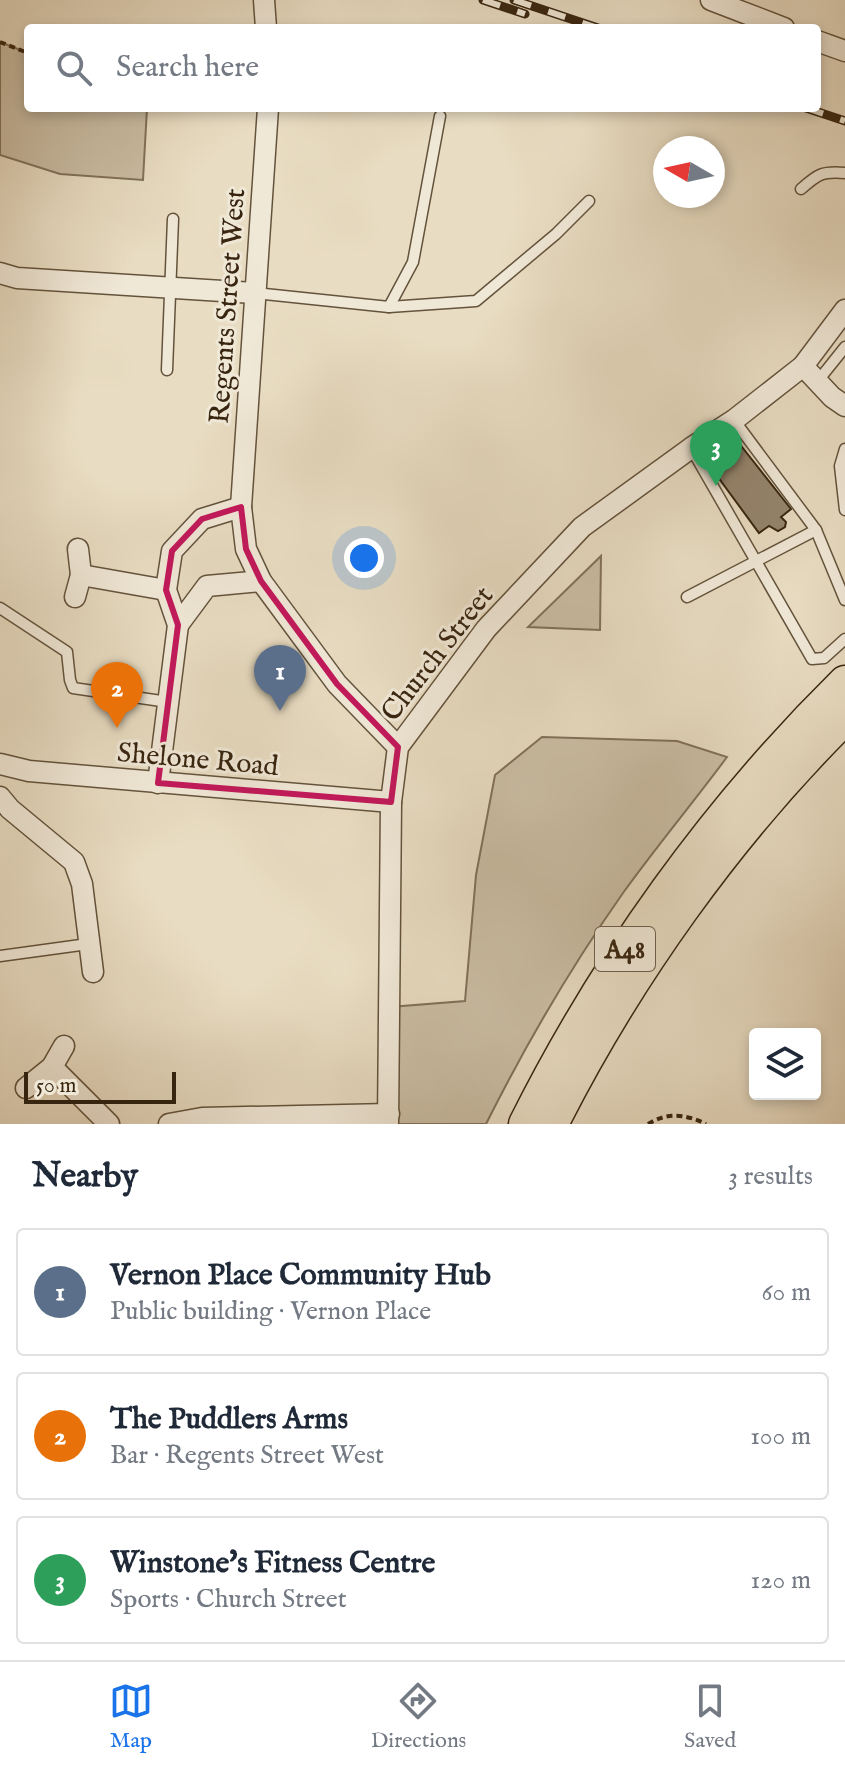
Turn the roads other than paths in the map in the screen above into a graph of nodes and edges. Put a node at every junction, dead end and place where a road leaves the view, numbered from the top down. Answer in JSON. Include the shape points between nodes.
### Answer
{"nodes":[{"id":1,"x":264,"y":0,"type":"edge"},
{"id":2,"x":711,"y":0,"type":"edge"},
{"id":3,"x":266,"y":24,"type":"edge"},
{"id":4,"x":774,"y":24,"type":"edge"},
{"id":5,"x":821,"y":42,"type":"edge"},
{"id":6,"x":845,"y":51,"type":"edge"},
{"id":7,"x":268,"y":112,"type":"edge"},
{"id":8,"x":440,"y":116,"type":"dead end"},
{"id":9,"x":845,"y":173,"type":"edge"},
{"id":10,"x":801,"y":189,"type":"dead end"},
{"id":11,"x":589,"y":201,"type":"dead end"},
{"id":12,"x":173,"y":219,"type":"dead end"},
{"id":13,"x":0,"y":273,"type":"edge"},
{"id":14,"x":172,"y":288,"type":"junction"},
{"id":15,"x":254,"y":293,"type":"junction"},
{"id":16,"x":389,"y":307,"type":"junction"},
{"id":17,"x":845,"y":310,"type":"edge"},
{"id":18,"x":845,"y":347,"type":"edge"},
{"id":19,"x":803,"y":366,"type":"junction"},
{"id":20,"x":167,"y":370,"type":"dead end"},
{"id":21,"x":817,"y":382,"type":"junction"},
{"id":22,"x":845,"y":406,"type":"edge"},
{"id":23,"x":734,"y":420,"type":"junction"},
{"id":24,"x":691,"y":448,"type":"junction"},
{"id":25,"x":845,"y":449,"type":"edge"},
{"id":26,"x":241,"y":507,"type":"junction"},
{"id":27,"x":845,"y":510,"type":"edge"},
{"id":28,"x":816,"y":530,"type":"junction"},
{"id":29,"x":78,"y":549,"type":"dead end"},
{"id":30,"x":757,"y":560,"type":"junction"},
{"id":31,"x":81,"y":575,"type":"junction"},
{"id":32,"x":261,"y":581,"type":"junction"},
{"id":33,"x":166,"y":590,"type":"junction"},
{"id":34,"x":75,"y":597,"type":"dead end"},
{"id":35,"x":687,"y":597,"type":"dead end"},
{"id":36,"x":845,"y":600,"type":"edge"},
{"id":37,"x":0,"y":608,"type":"edge"},
{"id":38,"x":178,"y":625,"type":"junction"},
{"id":39,"x":845,"y":639,"type":"edge"},
{"id":40,"x":845,"y":682,"type":"edge"},
{"id":41,"x":168,"y":702,"type":"junction"},
{"id":42,"x":845,"y":718,"type":"edge"},
{"id":43,"x":398,"y":747,"type":"junction"},
{"id":44,"x":0,"y":764,"type":"edge"},
{"id":45,"x":158,"y":783,"type":"junction"},
{"id":46,"x":758,"y":796,"type":"junction"},
{"id":47,"x":0,"y":797,"type":"edge"},
{"id":48,"x":391,"y":802,"type":"junction"},
{"id":49,"x":88,"y":944,"type":"junction"},
{"id":50,"x":0,"y":956,"type":"edge"},
{"id":51,"x":93,"y":972,"type":"dead end"},
{"id":52,"x":64,"y":1046,"type":"dead end"},
{"id":53,"x":52,"y":1067,"type":"junction"},
{"id":54,"x":26,"y":1088,"type":"dead end"},
{"id":55,"x":389,"y":1119,"type":"edge"},
{"id":56,"x":109,"y":1124,"type":"edge"},
{"id":57,"x":169,"y":1124,"type":"edge"},
{"id":58,"x":525,"y":1124,"type":"edge"},
{"id":59,"x":552,"y":1124,"type":"edge"}],
"edges":[{"from":1,"to":3,"type":"street"},
{"from":2,"to":4,"type":"street"},
{"from":5,"to":6,"type":"street"},
{"from":7,"to":15,"type":"street","name":"Regents Street West"},
{"from":8,"to":16,"type":"lane","via":[[413,262]]},
{"from":9,"to":10,"type":"lane","via":[[817,175]]},
{"from":11,"to":16,"type":"lane","via":[[476,301]]},
{"from":12,"to":14,"type":"lane"},
{"from":13,"to":14,"type":"street"},
{"from":14,"to":15,"type":"street"},
{"from":14,"to":20,"type":"lane"},
{"from":15,"to":16,"type":"lane"},
{"from":15,"to":26,"type":"street","name":"Regents Street West"},
{"from":17,"to":19,"type":"street","name":"Church Street"},
{"from":18,"to":21,"type":"lane"},
{"from":19,"to":21,"type":"street"},
{"from":19,"to":23,"type":"street","name":"Church Street"},
{"from":21,"to":22,"type":"street"},
{"from":23,"to":24,"type":"street","name":"Church Street"},
{"from":23,"to":28,"type":"lane"},
{"from":24,"to":30,"type":"lane"},
{"from":24,"to":43,"type":"street","name":"Church Street","via":[[582,527],[486,629]]},
{"from":25,"to":27,"type":"lane","via":[[840,466]]},
{"from":26,"to":32,"type":"street","name":"Regents Street West","via":[[246,549]]},
{"from":26,"to":33,"type":"street","via":[[202,519],[172,551]]},
{"from":28,"to":30,"type":"lane"},
{"from":28,"to":36,"type":"lane"},
{"from":29,"to":31,"type":"street"},
{"from":30,"to":35,"type":"lane"},
{"from":30,"to":39,"type":"lane","via":[[812,659],[824,658]]},
{"from":31,"to":33,"type":"street"},
{"from":31,"to":34,"type":"street"},
{"from":32,"to":38,"type":"street","via":[[207,586]]},
{"from":32,"to":43,"type":"street","name":"Regents Street West","via":[[337,684]]},
{"from":33,"to":38,"type":"street"},
{"from":37,"to":41,"type":"lane","via":[[67,652],[73,688]]},
{"from":38,"to":41,"type":"street"},
{"from":40,"to":46,"type":"main road","number":"A48","via":[[809,717]]},
{"from":41,"to":45,"type":"street"},
{"from":42,"to":46,"type":"main road","number":"A48"},
{"from":43,"to":48,"type":"street","name":"Church Street"},
{"from":44,"to":45,"type":"street","name":"Shelone Road"},
{"from":45,"to":48,"type":"street","name":"Shelone Road"},
{"from":46,"to":58,"type":"main road","number":"A48","via":[[643,921],[595,995]]},
{"from":46,"to":59,"type":"main road","number":"A48","via":[[623,997]]},
{"from":47,"to":49,"type":"street","via":[[74,862],[82,884]]},
{"from":48,"to":55,"type":"street","name":"Church Street"},
{"from":49,"to":50,"type":"lane"},
{"from":49,"to":51,"type":"street"},
{"from":52,"to":53,"type":"street"},
{"from":53,"to":54,"type":"street"},
{"from":53,"to":56,"type":"street"},
{"from":55,"to":57,"type":"street","via":[[202,1118]]}]}
